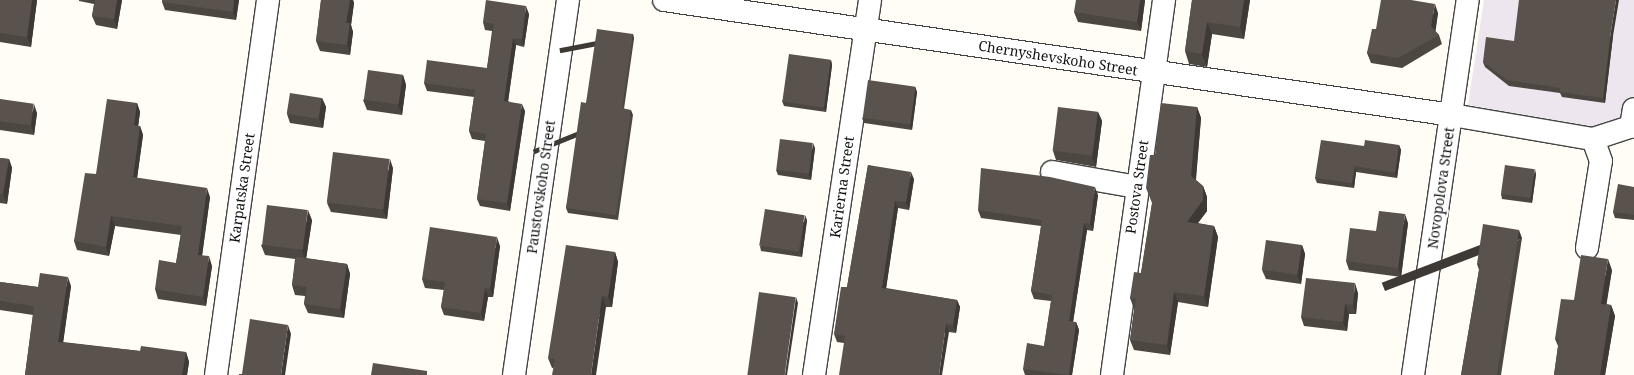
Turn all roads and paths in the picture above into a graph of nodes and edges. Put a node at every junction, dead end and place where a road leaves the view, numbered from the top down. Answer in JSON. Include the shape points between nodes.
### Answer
{"nodes":[{"id":1,"x":268,"y":0,"type":"edge"},
{"id":2,"x":568,"y":0,"type":"edge"},
{"id":3,"x":664,"y":0,"type":"edge"},
{"id":4,"x":870,"y":0,"type":"edge"},
{"id":5,"x":1164,"y":0,"type":"edge"},
{"id":6,"x":1468,"y":0,"type":"edge"},
{"id":7,"x":866,"y":28,"type":"junction"},
{"id":8,"x":1152,"y":72,"type":"junction"},
{"id":9,"x":1634,"y":109,"type":"edge"},
{"id":10,"x":1452,"y":115,"type":"junction"},
{"id":11,"x":1593,"y":138,"type":"junction"},
{"id":12,"x":1052,"y":172,"type":"dead end"},
{"id":13,"x":1137,"y":187,"type":"junction"},
{"id":14,"x":1587,"y":248,"type":"dead end"},
{"id":15,"x":216,"y":375,"type":"edge"},
{"id":16,"x":514,"y":375,"type":"edge"},
{"id":17,"x":814,"y":375,"type":"edge"},
{"id":18,"x":1112,"y":375,"type":"edge"},
{"id":19,"x":1413,"y":375,"type":"edge"}],
"edges":[{"from":1,"to":15,"type":"street","name":"Karpatska Street"},
{"from":2,"to":16,"type":"street","name":"Paustovskoho Street"},
{"from":3,"to":7,"type":"street","name":"Chernyshevskoho Street"},
{"from":4,"to":7,"type":"street","name":"Karierna Street"},
{"from":5,"to":8,"type":"street","name":"Postova Street"},
{"from":6,"to":10,"type":"street","name":"Novopolova Street"},
{"from":7,"to":8,"type":"street","name":"Chernyshevskoho Street"},
{"from":7,"to":17,"type":"street","name":"Karierna Street"},
{"from":8,"to":10,"type":"street","name":"Chernyshevskoho Street"},
{"from":8,"to":13,"type":"street","name":"Postova Street"},
{"from":9,"to":11,"type":"street","via":[[1631,127]]},
{"from":10,"to":11,"type":"street","name":"Chernyshevskoho Street"},
{"from":10,"to":19,"type":"street","name":"Novopolova Street"},
{"from":11,"to":14,"type":"street","via":[[1601,161]]},
{"from":12,"to":13,"type":"street"},
{"from":13,"to":18,"type":"street","name":"Postova Street"}]}
